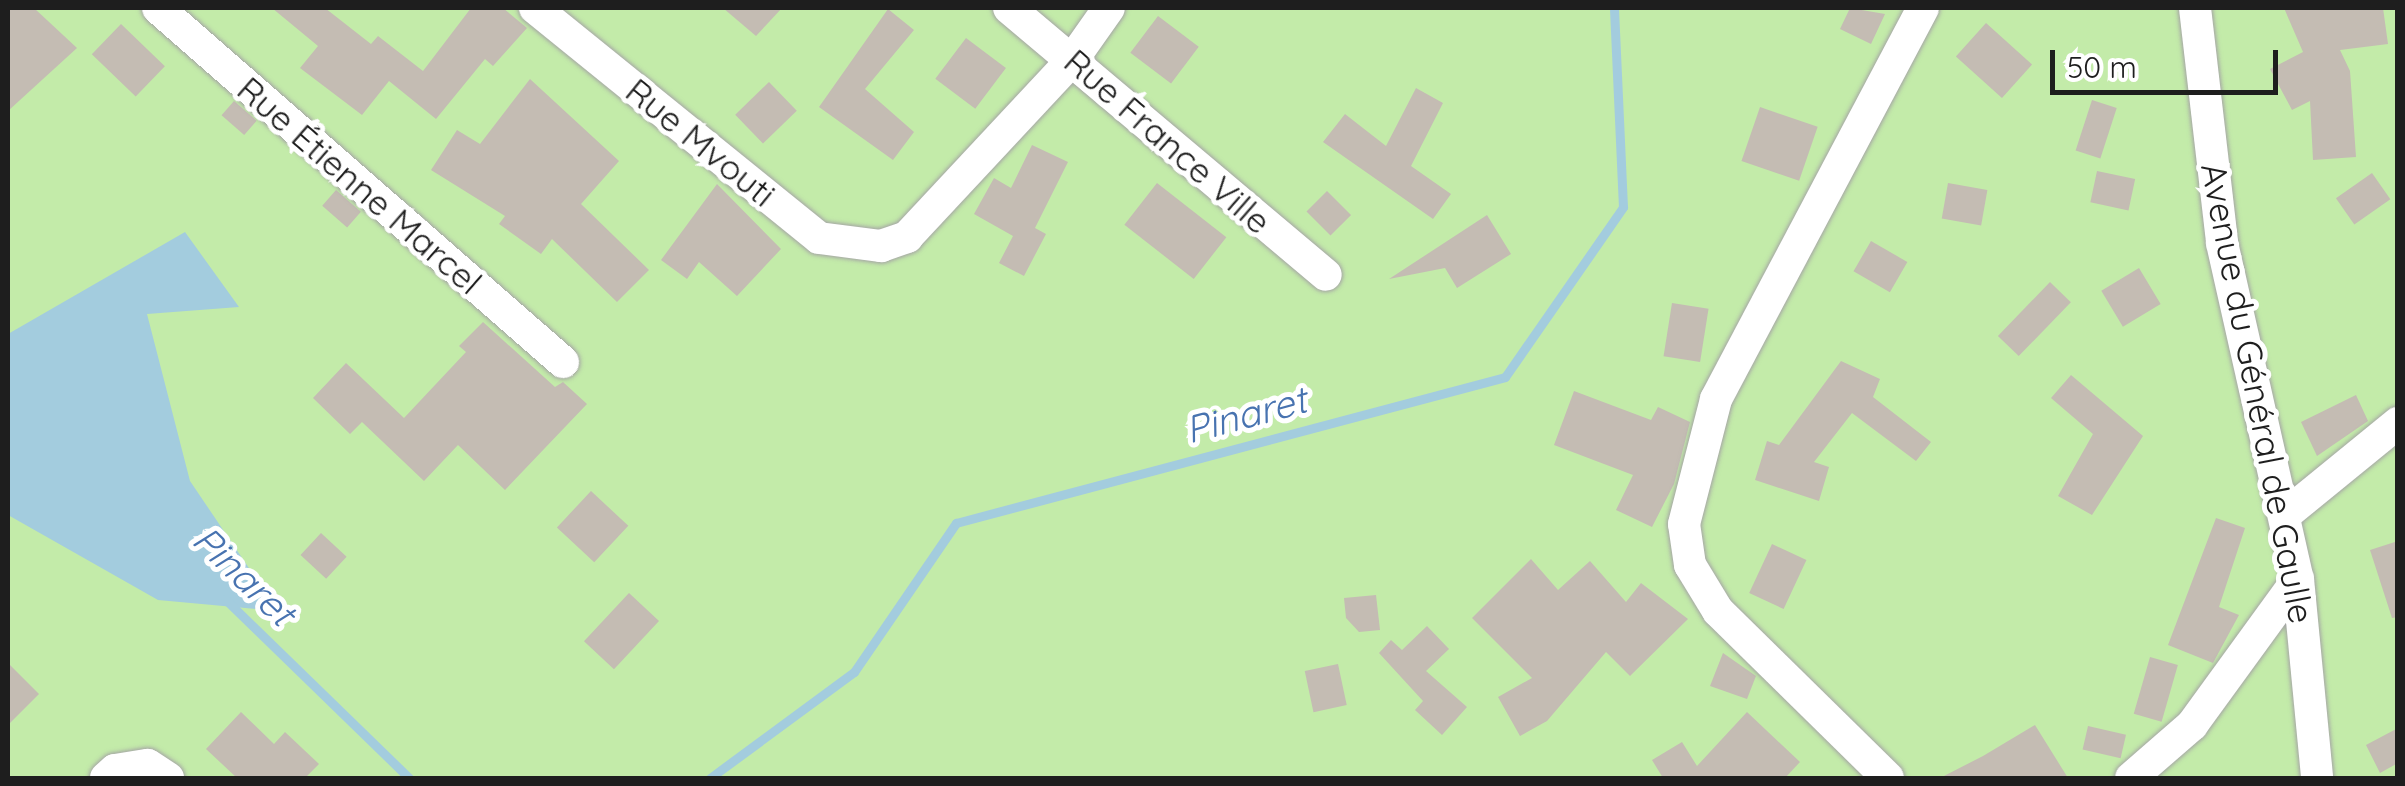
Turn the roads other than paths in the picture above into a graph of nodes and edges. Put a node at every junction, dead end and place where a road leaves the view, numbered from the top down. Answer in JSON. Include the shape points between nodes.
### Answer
{"nodes":[{"id":1,"x":158,"y":8,"type":"edge"},
{"id":2,"x":535,"y":8,"type":"edge"},
{"id":3,"x":1010,"y":8,"type":"edge"},
{"id":4,"x":1109,"y":8,"type":"edge"},
{"id":5,"x":1924,"y":8,"type":"edge"},
{"id":6,"x":2194,"y":8,"type":"edge"},
{"id":7,"x":1074,"y":59,"type":"junction"},
{"id":8,"x":1326,"y":275,"type":"dead end"},
{"id":9,"x":563,"y":362,"type":"dead end"},
{"id":10,"x":2398,"y":423,"type":"edge"},
{"id":11,"x":2285,"y":515,"type":"junction"},
{"id":12,"x":2298,"y":579,"type":"junction"},
{"id":13,"x":110,"y":774,"type":"edge"},
{"id":14,"x":168,"y":778,"type":"edge"},
{"id":15,"x":1888,"y":778,"type":"edge"},
{"id":16,"x":2131,"y":778,"type":"edge"},
{"id":17,"x":2316,"y":778,"type":"edge"}],
"edges":[{"from":1,"to":9,"type":"street","name":"Rue Étienne Marcel"},
{"from":2,"to":7,"type":"street","name":"Rue Mvouti","via":[[818,238],[880,246],[907,237]]},
{"from":3,"to":7,"type":"street","name":"Rue France Ville"},
{"from":4,"to":7,"type":"street"},
{"from":5,"to":15,"type":"street","via":[[1716,399],[1684,524],[1690,565],[1718,611]]},
{"from":6,"to":11,"type":"street","name":"Avenue du Général de Gaulle","via":[[2222,243]]},
{"from":7,"to":8,"type":"street","name":"Rue France Ville","via":[[1170,149]]},
{"from":10,"to":11,"type":"street"},
{"from":11,"to":12,"type":"street","name":"Avenue du Général de Gaulle"},
{"from":12,"to":16,"type":"street","via":[[2192,724]]},
{"from":12,"to":17,"type":"street","name":"Avenue du Général de Gaulle"},
{"from":13,"to":14,"type":"street","via":[[148,766]]}]}
